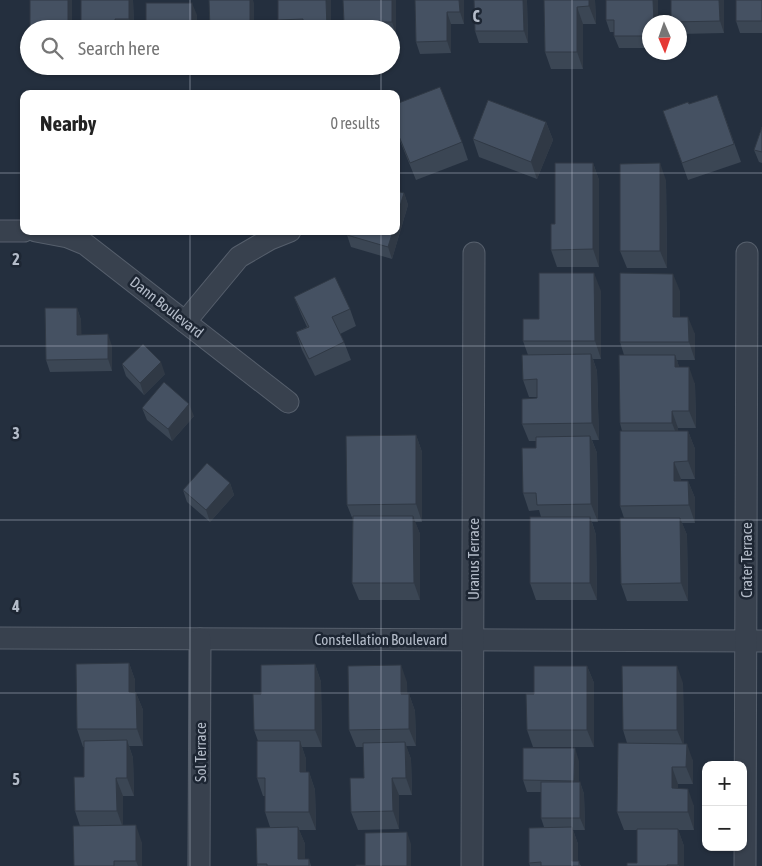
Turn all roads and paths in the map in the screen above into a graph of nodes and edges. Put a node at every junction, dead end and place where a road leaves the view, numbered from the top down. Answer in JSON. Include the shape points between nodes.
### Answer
{"nodes":[{"id":1,"x":0,"y":231,"type":"edge"},
{"id":2,"x":20,"y":231,"type":"edge"},
{"id":3,"x":57,"y":235,"type":"edge"},
{"id":4,"x":280,"y":235,"type":"edge"},
{"id":5,"x":474,"y":252,"type":"dead end"},
{"id":6,"x":747,"y":253,"type":"dead end"},
{"id":7,"x":185,"y":322,"type":"junction"},
{"id":8,"x":288,"y":402,"type":"dead end"},
{"id":9,"x":0,"y":638,"type":"edge"},
{"id":10,"x":200,"y":639,"type":"junction"},
{"id":11,"x":473,"y":640,"type":"junction"},
{"id":12,"x":754,"y":641,"type":"edge"},
{"id":13,"x":199,"y":866,"type":"edge"},
{"id":14,"x":472,"y":866,"type":"edge"},
{"id":15,"x":744,"y":866,"type":"edge"}],
"edges":[{"from":1,"to":2,"type":"street"},
{"from":3,"to":7,"type":"street","name":"Dann Boulevard","via":[[85,244]]},
{"from":4,"to":7,"type":"street","via":[[239,257]]},
{"from":5,"to":11,"type":"street","name":"Uranus Terrace"},
{"from":6,"to":12,"type":"street","name":"Crater Terrace"},
{"from":7,"to":8,"type":"street","name":"Dann Boulevard"},
{"from":9,"to":10,"type":"street","name":"Constellation Boulevard"},
{"from":10,"to":11,"type":"street","name":"Constellation Boulevard"},
{"from":10,"to":13,"type":"street","name":"Sol Terrace"},
{"from":11,"to":12,"type":"street","name":"Constellation Boulevard"},
{"from":11,"to":14,"type":"street","name":"Uranus Terrace"},
{"from":12,"to":15,"type":"street","name":"Crater Terrace"}]}
